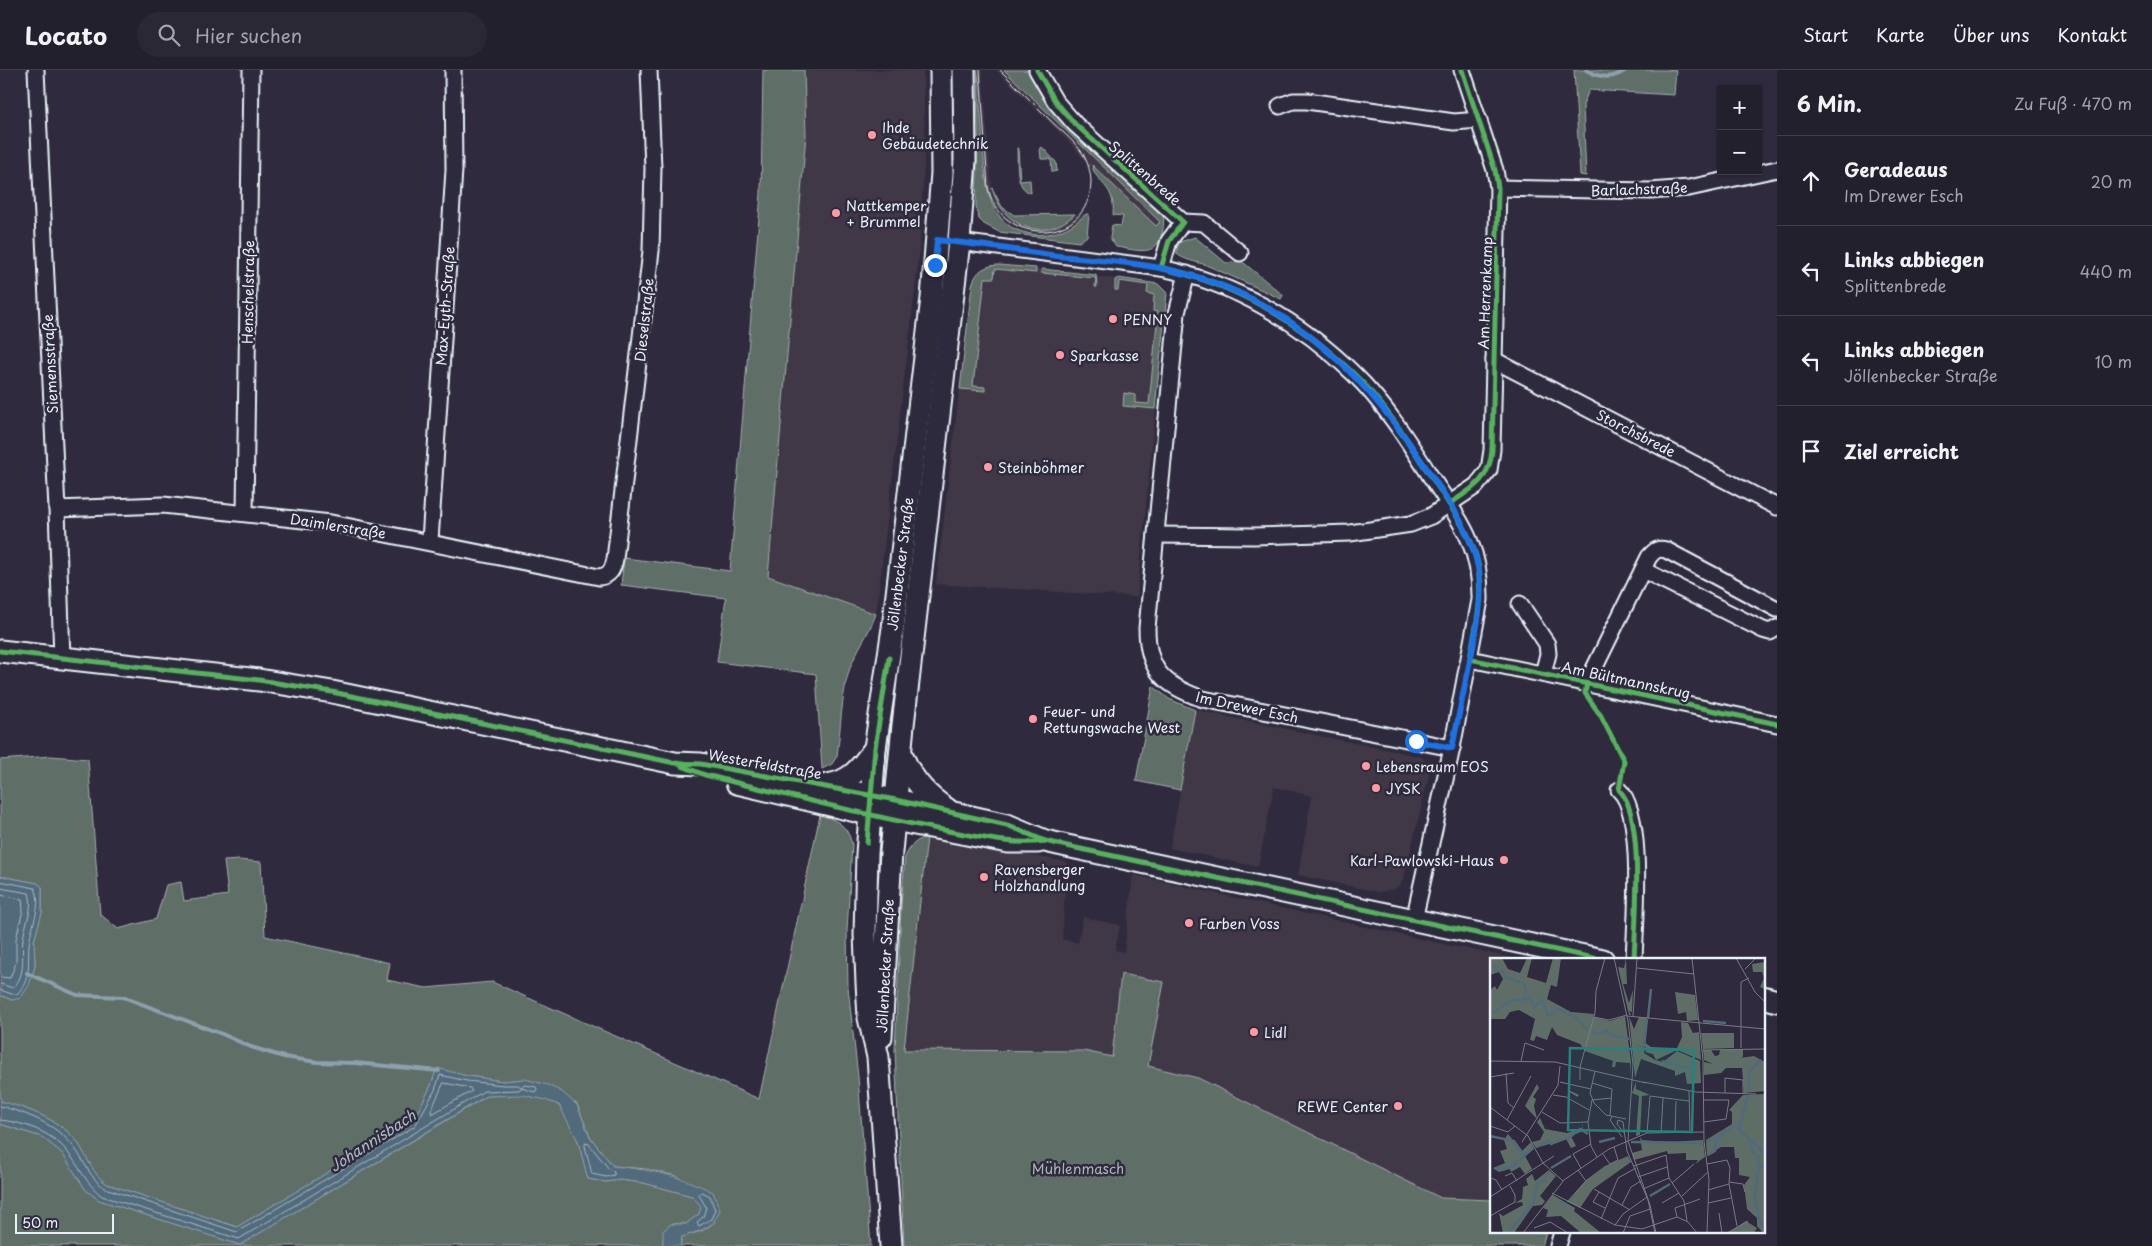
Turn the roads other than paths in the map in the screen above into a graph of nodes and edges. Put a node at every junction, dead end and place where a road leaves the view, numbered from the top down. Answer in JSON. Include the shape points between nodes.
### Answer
{"nodes":[{"id":1,"x":36,"y":70,"type":"edge"},
{"id":2,"x":251,"y":70,"type":"edge"},
{"id":3,"x":453,"y":70,"type":"edge"},
{"id":4,"x":649,"y":70,"type":"edge"},
{"id":5,"x":941,"y":70,"type":"edge"},
{"id":6,"x":964,"y":70,"type":"edge"},
{"id":7,"x":1037,"y":70,"type":"edge"},
{"id":8,"x":1462,"y":70,"type":"edge"},
{"id":9,"x":1280,"y":106,"type":"dead end"},
{"id":10,"x":1479,"y":120,"type":"junction"},
{"id":11,"x":1777,"y":169,"type":"edge"},
{"id":12,"x":1498,"y":188,"type":"junction"},
{"id":13,"x":1183,"y":222,"type":"junction"},
{"id":14,"x":937,"y":240,"type":"junction"},
{"id":15,"x":959,"y":242,"type":"junction"},
{"id":16,"x":1240,"y":253,"type":"dead end"},
{"id":17,"x":1161,"y":268,"type":"junction"},
{"id":18,"x":1187,"y":274,"type":"junction"},
{"id":19,"x":1494,"y":360,"type":"junction"},
{"id":20,"x":1449,"y":504,"type":"junction"},
{"id":21,"x":1777,"y":506,"type":"edge"},
{"id":22,"x":57,"y":509,"type":"junction"},
{"id":23,"x":245,"y":513,"type":"junction"},
{"id":24,"x":1156,"y":535,"type":"junction"},
{"id":25,"x":430,"y":541,"type":"junction"},
{"id":26,"x":612,"y":569,"type":"joint"},
{"id":27,"x":1644,"y":570,"type":"junction"},
{"id":28,"x":1520,"y":604,"type":"dead end"},
{"id":29,"x":1777,"y":609,"type":"edge"},
{"id":30,"x":1777,"y":628,"type":"edge"},
{"id":31,"x":0,"y":651,"type":"edge"},
{"id":32,"x":62,"y":659,"type":"junction"},
{"id":33,"x":1470,"y":659,"type":"junction"},
{"id":34,"x":1543,"y":674,"type":"junction"},
{"id":35,"x":1587,"y":684,"type":"junction"},
{"id":36,"x":1777,"y":724,"type":"edge"},
{"id":37,"x":875,"y":748,"type":"junction"},
{"id":38,"x":1452,"y":748,"type":"junction"},
{"id":39,"x":900,"y":752,"type":"junction"},
{"id":40,"x":676,"y":763,"type":"junction"},
{"id":41,"x":824,"y":785,"type":"junction"},
{"id":42,"x":1619,"y":790,"type":"dead end"},
{"id":43,"x":869,"y":804,"type":"junction"},
{"id":44,"x":895,"y":810,"type":"junction"},
{"id":45,"x":951,"y":812,"type":"junction"},
{"id":46,"x":1045,"y":841,"type":"junction"},
{"id":47,"x":1414,"y":920,"type":"junction"},
{"id":48,"x":1594,"y":958,"type":"edge"},
{"id":49,"x":1634,"y":958,"type":"edge"},
{"id":50,"x":1764,"y":998,"type":"edge"},
{"id":51,"x":1777,"y":1001,"type":"edge"},
{"id":52,"x":878,"y":1057,"type":"junction"},
{"id":53,"x":891,"y":1246,"type":"edge"}],
"edges":[{"from":1,"to":22,"type":"street","name":"Siemensstraße"},
{"from":2,"to":23,"type":"street","name":"Henschelstraße"},
{"from":3,"to":25,"type":"street","name":"Max-Eyth-Straße","via":[[454,170]]},
{"from":4,"to":26,"type":"street","name":"Dieselstraße","via":[[653,168],[651,252],[618,542]]},
{"from":5,"to":14,"type":"main road","name":"Jöllenbecker Straße","via":[[942,146]]},
{"from":6,"to":15,"type":"main road","name":"Jöllenbecker Straße","via":[[965,160]]},
{"from":7,"to":13,"type":"street","name":"Splittenbrede","via":[[1054,101],[1075,124]]},
{"from":8,"to":10,"type":"street","name":"Am Herrenkamp"},
{"from":9,"to":10,"type":"street","via":[[1292,101],[1307,101],[1454,122]]},
{"from":10,"to":12,"type":"street","name":"Am Herrenkamp"},
{"from":11,"to":12,"type":"street","name":"Barlachstraße","via":[[1689,188],[1650,191]]},
{"from":12,"to":19,"type":"street","name":"Am Herrenkamp"},
{"from":13,"to":16,"type":"street","name":"Splittenbrede","via":[[1204,223]]},
{"from":13,"to":17,"type":"street","name":"Splittenbrede","via":[[1169,241]]},
{"from":14,"to":15,"type":"main road"},
{"from":14,"to":37,"type":"main road","name":"Jöllenbecker Straße","via":[[893,628]]},
{"from":15,"to":17,"type":"street"},
{"from":15,"to":39,"type":"main road","name":"Jöllenbecker Straße"},
{"from":17,"to":18,"type":"street"},
{"from":18,"to":20,"type":"street","via":[[1259,304],[1295,325],[1335,357],[1396,423]]},
{"from":18,"to":24,"type":"street","name":"Im Drewer Esch","via":[[1177,313]]},
{"from":19,"to":20,"type":"street","name":"Am Herrenkamp","via":[[1489,470],[1476,486]]},
{"from":19,"to":21,"type":"street","name":"Storchsbrede"},
{"from":20,"to":24,"type":"street","via":[[1411,524],[1350,533]]},
{"from":20,"to":33,"type":"street","via":[[1464,528],[1478,566],[1480,600]]},
{"from":22,"to":23,"type":"street","name":"Daimlerstraße","via":[[163,505]]},
{"from":22,"to":32,"type":"street","name":"Siemensstraße"},
{"from":23,"to":25,"type":"street","name":"Daimlerstraße","via":[[331,523]]},
{"from":24,"to":38,"type":"street","name":"Im Drewer Esch","via":[[1147,645],[1156,671],[1171,685],[1203,699]]},
{"from":25,"to":26,"type":"street","name":"Daimlerstraße","via":[[599,577],[606,576]]},
{"from":27,"to":29,"type":"street","via":[[1654,551],[1659,548],[1666,550]]},
{"from":27,"to":30,"type":"street","via":[[1763,630],[1770,632]]},
{"from":27,"to":35,"type":"street"},
{"from":28,"to":34,"type":"street","via":[[1547,644]]},
{"from":31,"to":32,"type":"main road"},
{"from":32,"to":40,"type":"main road","via":[[234,677],[332,692]]},
{"from":33,"to":34,"type":"street","name":"Am Bültmannskrug"},
{"from":33,"to":38,"type":"street"},
{"from":34,"to":35,"type":"street","name":"Am Bültmannskrug"},
{"from":35,"to":36,"type":"street","name":"Am Bültmannskrug"},
{"from":37,"to":41,"type":"main road","via":[[846,781]]},
{"from":37,"to":43,"type":"main road","name":"Jöllenbecker Straße"},
{"from":38,"to":47,"type":"street"},
{"from":39,"to":44,"type":"main road","name":"Jöllenbecker Straße"},
{"from":39,"to":45,"type":"main road","via":[[920,786]]},
{"from":40,"to":41,"type":"main road","name":"Westerfeldstraße","via":[[701,764]]},
{"from":40,"to":43,"type":"main road","name":"Westerfeldstraße","via":[[699,773]]},
{"from":41,"to":43,"type":"main road","name":"Westerfeldstraße"},
{"from":42,"to":49,"type":"street","via":[[1628,800],[1636,854]]},
{"from":43,"to":44,"type":"main road"},
{"from":43,"to":52,"type":"main road","name":"Jöllenbecker Straße","via":[[865,956],[869,1018]]},
{"from":44,"to":45,"type":"main road"},
{"from":44,"to":46,"type":"main road","via":[[1008,842]]},
{"from":44,"to":52,"type":"main road","name":"Jöllenbecker Straße","via":[[884,1008]]},
{"from":45,"to":46,"type":"main road","via":[[1007,826]]},
{"from":46,"to":47,"type":"main road"},
{"from":47,"to":48,"type":"main road"},
{"from":50,"to":51,"type":"main road"},
{"from":52,"to":53,"type":"main road","name":"Jöllenbecker Straße"}]}
